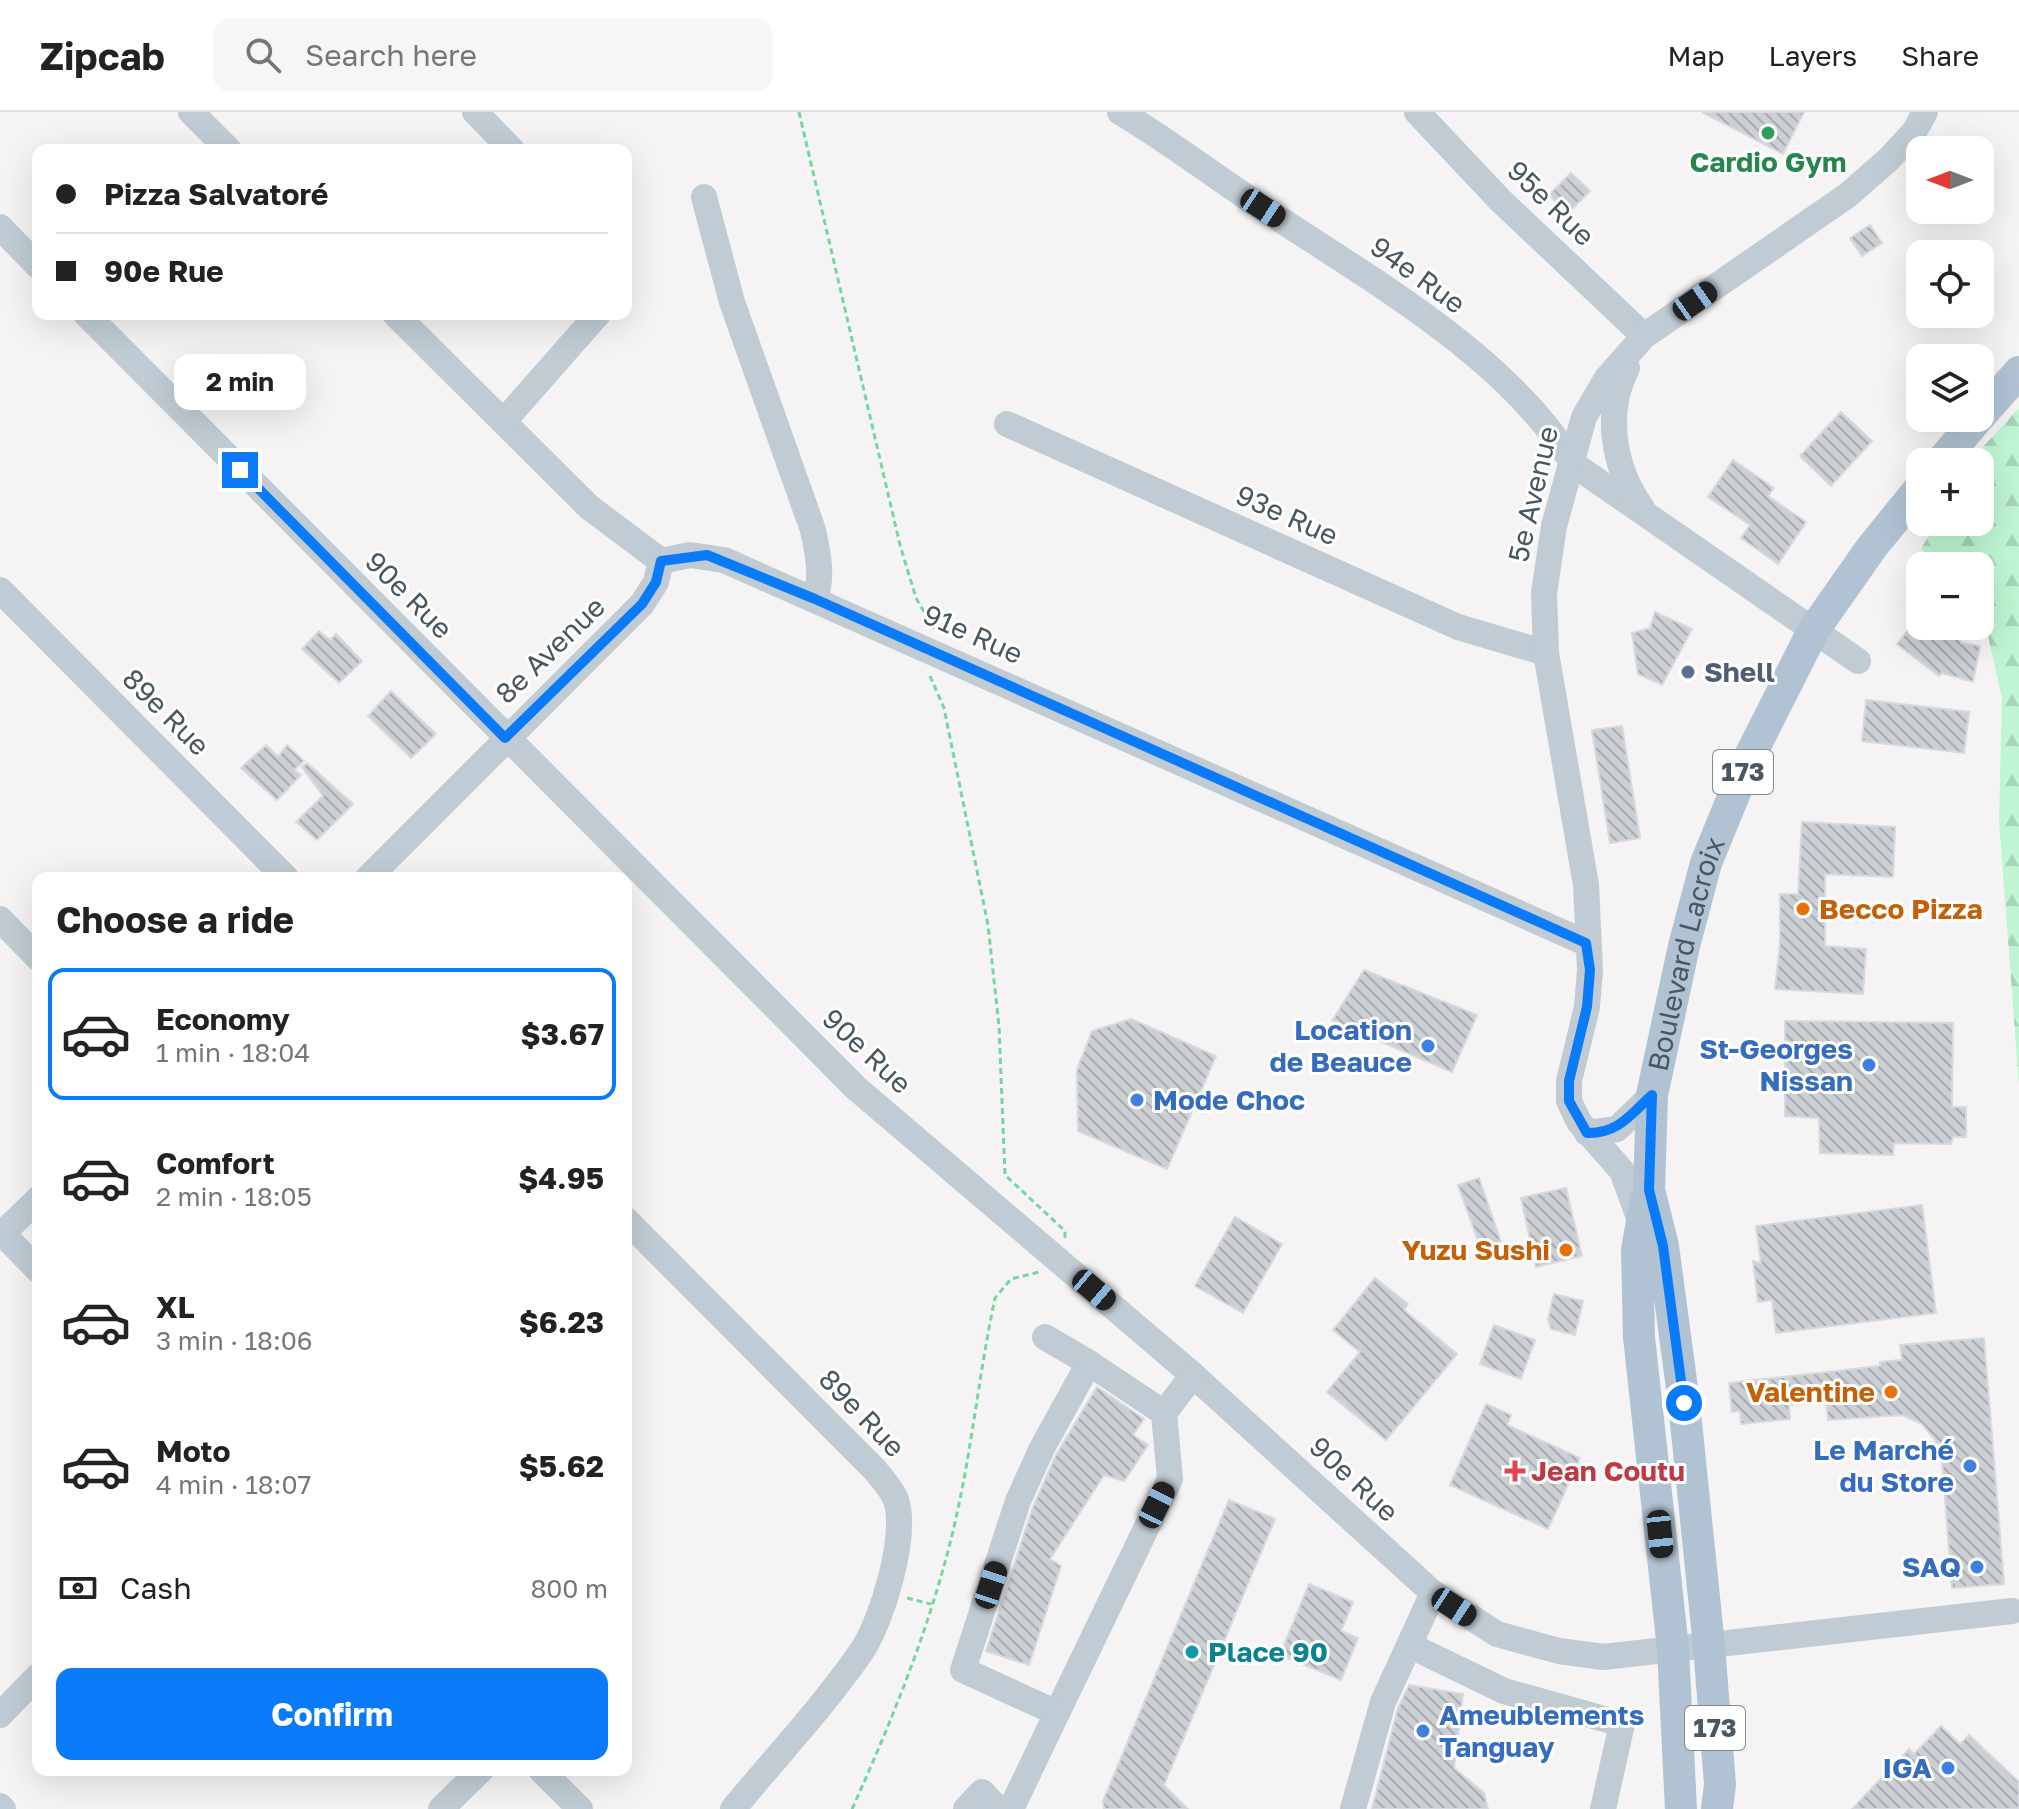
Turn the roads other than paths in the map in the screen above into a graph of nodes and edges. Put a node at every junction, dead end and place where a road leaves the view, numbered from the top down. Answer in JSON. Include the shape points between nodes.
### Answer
{"nodes":[{"id":1,"x":191,"y":112,"type":"edge"},
{"id":2,"x":475,"y":112,"type":"edge"},
{"id":3,"x":1120,"y":112,"type":"edge"},
{"id":4,"x":1417,"y":112,"type":"edge"},
{"id":5,"x":1925,"y":112,"type":"edge"},
{"id":6,"x":223,"y":144,"type":"edge"},
{"id":7,"x":506,"y":144,"type":"edge"},
{"id":8,"x":704,"y":197,"type":"dead end"},
{"id":9,"x":0,"y":227,"type":"edge"},
{"id":10,"x":32,"y":260,"type":"edge"},
{"id":11,"x":92,"y":320,"type":"edge"},
{"id":12,"x":401,"y":320,"type":"edge"},
{"id":13,"x":593,"y":320,"type":"edge"},
{"id":14,"x":1644,"y":336,"type":"junction"},
{"id":15,"x":2019,"y":372,"type":"edge"},
{"id":16,"x":504,"y":421,"type":"junction"},
{"id":17,"x":1007,"y":424,"type":"dead end"},
{"id":18,"x":1964,"y":434,"type":"edge"},
{"id":19,"x":1573,"y":464,"type":"junction"},
{"id":20,"x":1906,"y":505,"type":"edge"},
{"id":21,"x":1651,"y":520,"type":"junction"},
{"id":22,"x":661,"y":561,"type":"junction"},
{"id":23,"x":0,"y":590,"type":"edge"},
{"id":24,"x":815,"y":599,"type":"junction"},
{"id":25,"x":1813,"y":631,"type":"junction"},
{"id":26,"x":1546,"y":653,"type":"junction"},
{"id":27,"x":1858,"y":661,"type":"dead end"},
{"id":28,"x":505,"y":738,"type":"junction"},
{"id":29,"x":280,"y":872,"type":"edge"},
{"id":30,"x":374,"y":872,"type":"edge"},
{"id":31,"x":0,"y":919,"type":"edge"},
{"id":32,"x":1586,"y":943,"type":"junction"},
{"id":33,"x":32,"y":952,"type":"edge"},
{"id":34,"x":1652,"y":1095,"type":"junction"},
{"id":35,"x":1587,"y":1133,"type":"junction"},
{"id":36,"x":1649,"y":1190,"type":"junction"},
{"id":37,"x":32,"y":1205,"type":"edge"},
{"id":38,"x":1641,"y":1223,"type":"junction"},
{"id":39,"x":632,"y":1226,"type":"edge"},
{"id":40,"x":1,"y":1233,"type":"edge"},
{"id":41,"x":32,"y":1264,"type":"edge"},
{"id":42,"x":1045,"y":1337,"type":"dead end"},
{"id":43,"x":1089,"y":1363,"type":"junction"},
{"id":44,"x":1193,"y":1375,"type":"junction"},
{"id":45,"x":1164,"y":1413,"type":"junction"},
{"id":46,"x":1433,"y":1593,"type":"junction"},
{"id":47,"x":2012,"y":1611,"type":"dead end"},
{"id":48,"x":1411,"y":1646,"type":"junction"},
{"id":49,"x":1709,"y":1646,"type":"junction"},
{"id":50,"x":1673,"y":1649,"type":"junction"},
{"id":51,"x":32,"y":1682,"type":"edge"},
{"id":52,"x":1057,"y":1713,"type":"junction"},
{"id":53,"x":0,"y":1715,"type":"edge"},
{"id":54,"x":475,"y":1776,"type":"edge"},
{"id":55,"x":547,"y":1776,"type":"edge"},
{"id":56,"x":441,"y":1809,"type":"edge"},
{"id":57,"x":580,"y":1809,"type":"edge"},
{"id":58,"x":733,"y":1809,"type":"edge"},
{"id":59,"x":966,"y":1809,"type":"edge"},
{"id":60,"x":998,"y":1809,"type":"edge"},
{"id":61,"x":1011,"y":1809,"type":"edge"},
{"id":62,"x":1353,"y":1809,"type":"edge"},
{"id":63,"x":1603,"y":1809,"type":"edge"},
{"id":64,"x":1681,"y":1809,"type":"edge"},
{"id":65,"x":1717,"y":1809,"type":"edge"}],
"edges":[{"from":1,"to":6,"type":"street"},
{"from":2,"to":7,"type":"street"},
{"from":3,"to":19,"type":"street","name":"94e Rue","via":[[1372,279],[1493,371],[1552,429]]},
{"from":4,"to":14,"type":"street","name":"95e Rue","via":[[1500,200]]},
{"from":5,"to":14,"type":"street","name":"5e Avenue","via":[[1889,159],[1848,195]]},
{"from":8,"to":24,"type":"street","via":[[732,302],[813,530],[819,561]]},
{"from":9,"to":10,"type":"street"},
{"from":11,"to":28,"type":"street","name":"90e Rue"},
{"from":12,"to":16,"type":"street"},
{"from":13,"to":16,"type":"street"},
{"from":14,"to":19,"type":"street","name":"5e Avenue","via":[[1607,378],[1584,417]]},
{"from":14,"to":21,"type":"street","name":"94e Rue","via":[[1622,378],[1614,432],[1623,474]]},
{"from":15,"to":18,"type":"main road"},
{"from":16,"to":22,"type":"street","via":[[589,507]]},
{"from":17,"to":26,"type":"street","name":"93e Rue","via":[[1458,627]]},
{"from":19,"to":21,"type":"street","name":"94e Rue"},
{"from":19,"to":26,"type":"street","name":"5e Avenue","via":[[1554,526],[1544,593]]},
{"from":20,"to":25,"type":"main road","name":"Boulevard Lacroix","number":"173"},
{"from":21,"to":25,"type":"street","name":"94e Rue"},
{"from":22,"to":24,"type":"street","name":"91e Rue","via":[[707,555]]},
{"from":22,"to":28,"type":"street","name":"8e Avenue","via":[[642,604]]},
{"from":23,"to":29,"type":"street","name":"89e Rue"},
{"from":24,"to":32,"type":"street","name":"91e Rue"},
{"from":25,"to":27,"type":"street","name":"94e Rue"},
{"from":25,"to":34,"type":"main road","name":"Boulevard Lacroix","number":"173","via":[[1750,756],[1706,863]]},
{"from":26,"to":32,"type":"street","name":"5e Avenue","via":[[1586,885]]},
{"from":28,"to":30,"type":"street","name":"8e Avenue"},
{"from":28,"to":44,"type":"street","name":"90e Rue","via":[[856,1088]]},
{"from":31,"to":33,"type":"street"},
{"from":32,"to":35,"type":"street","name":"5e Avenue","via":[[1587,1007],[1569,1101]]},
{"from":34,"to":35,"type":"street","via":[[1617,1129]]},
{"from":34,"to":36,"type":"main road","name":"Boulevard Lacroix","number":"173"},
{"from":35,"to":38,"type":"street","name":"5e Avenue","via":[[1622,1171]]},
{"from":36,"to":38,"type":"main road","name":"Boulevard Lacroix","number":"173"},
{"from":36,"to":49,"type":"main road","name":"Boulevard Lacroix","number":"173","via":[[1673,1318]]},
{"from":37,"to":40,"type":"street"},
{"from":38,"to":50,"type":"main road","name":"Boulevard Lacroix","number":"173","via":[[1639,1337]]},
{"from":39,"to":58,"type":"street","name":"89e Rue","via":[[875,1470],[898,1507],[889,1581],[863,1649]]},
{"from":40,"to":41,"type":"street"},
{"from":42,"to":43,"type":"street"},
{"from":43,"to":45,"type":"street"},
{"from":43,"to":52,"type":"street","via":[[1018,1501],[963,1670]]},
{"from":44,"to":45,"type":"street"},
{"from":44,"to":46,"type":"street","name":"90e Rue"},
{"from":45,"to":52,"type":"street","via":[[1170,1479]]},
{"from":46,"to":48,"type":"street"},
{"from":46,"to":50,"type":"street","name":"90e Rue","via":[[1497,1634],[1559,1651],[1603,1657]]},
{"from":47,"to":49,"type":"street","name":"90e Rue"},
{"from":48,"to":62,"type":"street","via":[[1383,1702]]},
{"from":48,"to":63,"type":"street","via":[[1504,1691],[1622,1724]]},
{"from":49,"to":50,"type":"street","name":"90e Rue"},
{"from":49,"to":65,"type":"main road","name":"Boulevard Lacroix","number":"173","via":[[1720,1784]]},
{"from":50,"to":64,"type":"main road","name":"Boulevard Lacroix","number":"173"},
{"from":51,"to":53,"type":"street"},
{"from":52,"to":61,"type":"street"},
{"from":54,"to":56,"type":"street"},
{"from":55,"to":57,"type":"street"},
{"from":59,"to":60,"type":"street","via":[[982,1792]]}]}
